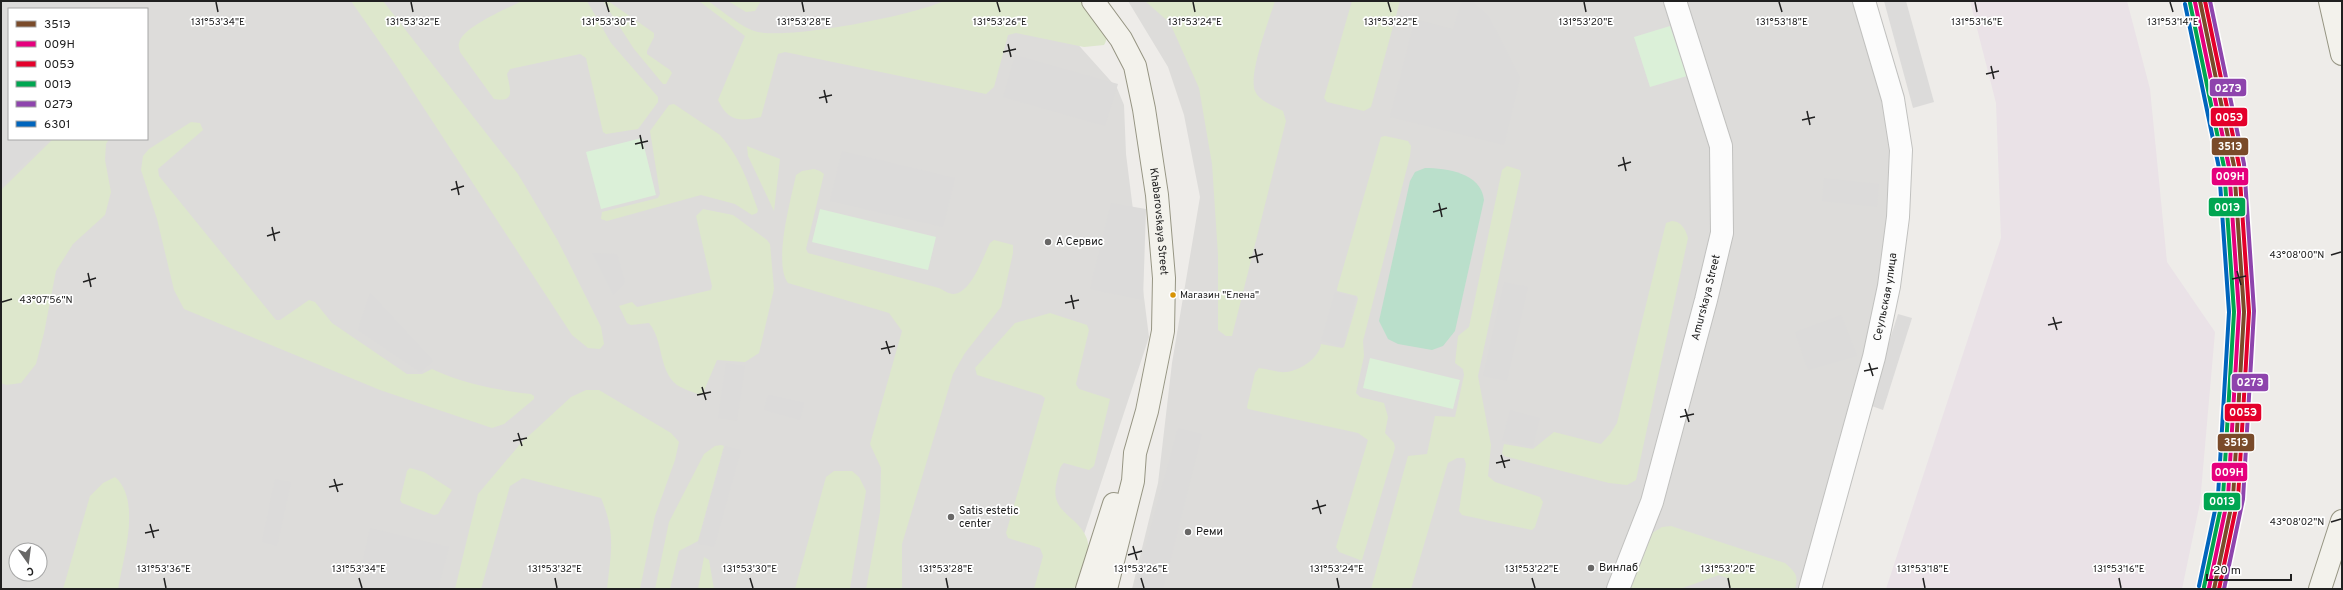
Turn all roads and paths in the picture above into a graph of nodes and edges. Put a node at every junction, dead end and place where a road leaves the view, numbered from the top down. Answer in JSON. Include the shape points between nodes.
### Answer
{"nodes":[{"id":1,"x":1093,"y":1,"type":"edge"},
{"id":2,"x":1675,"y":1,"type":"edge"},
{"id":3,"x":1864,"y":1,"type":"edge"},
{"id":4,"x":2330,"y":1,"type":"edge"},
{"id":5,"x":2342,"y":54,"type":"edge"},
{"id":6,"x":1135,"y":453,"type":"junction"},
{"id":7,"x":2342,"y":521,"type":"edge"},
{"id":8,"x":1087,"y":589,"type":"edge"},
{"id":9,"x":1106,"y":589,"type":"edge"},
{"id":10,"x":1618,"y":589,"type":"edge"},
{"id":11,"x":1810,"y":589,"type":"edge"},
{"id":12,"x":2320,"y":589,"type":"edge"}],
"edges":[{"from":1,"to":6,"type":"main road","name":"Khabarovskaya Street","via":[[1121,38],[1135,66],[1157,195],[1164,278],[1163,331],[1147,411]]},
{"from":2,"to":10,"type":"street","name":"Amurskaya Street","via":[[1721,146],[1722,233],[1652,502]]},
{"from":3,"to":11,"type":"street","name":"Сеульская улица","via":[[1893,99],[1901,150],[1898,217],[1889,286],[1874,358]]},
{"from":4,"to":5,"type":"main road"},
{"from":6,"to":8,"type":"main road","name":"Khabarovskaya Street","via":[[1126,468]]},
{"from":6,"to":9,"type":"main road","name":"Khabarovskaya Street","via":[[1133,481]]},
{"from":7,"to":12,"type":"main road"}]}
